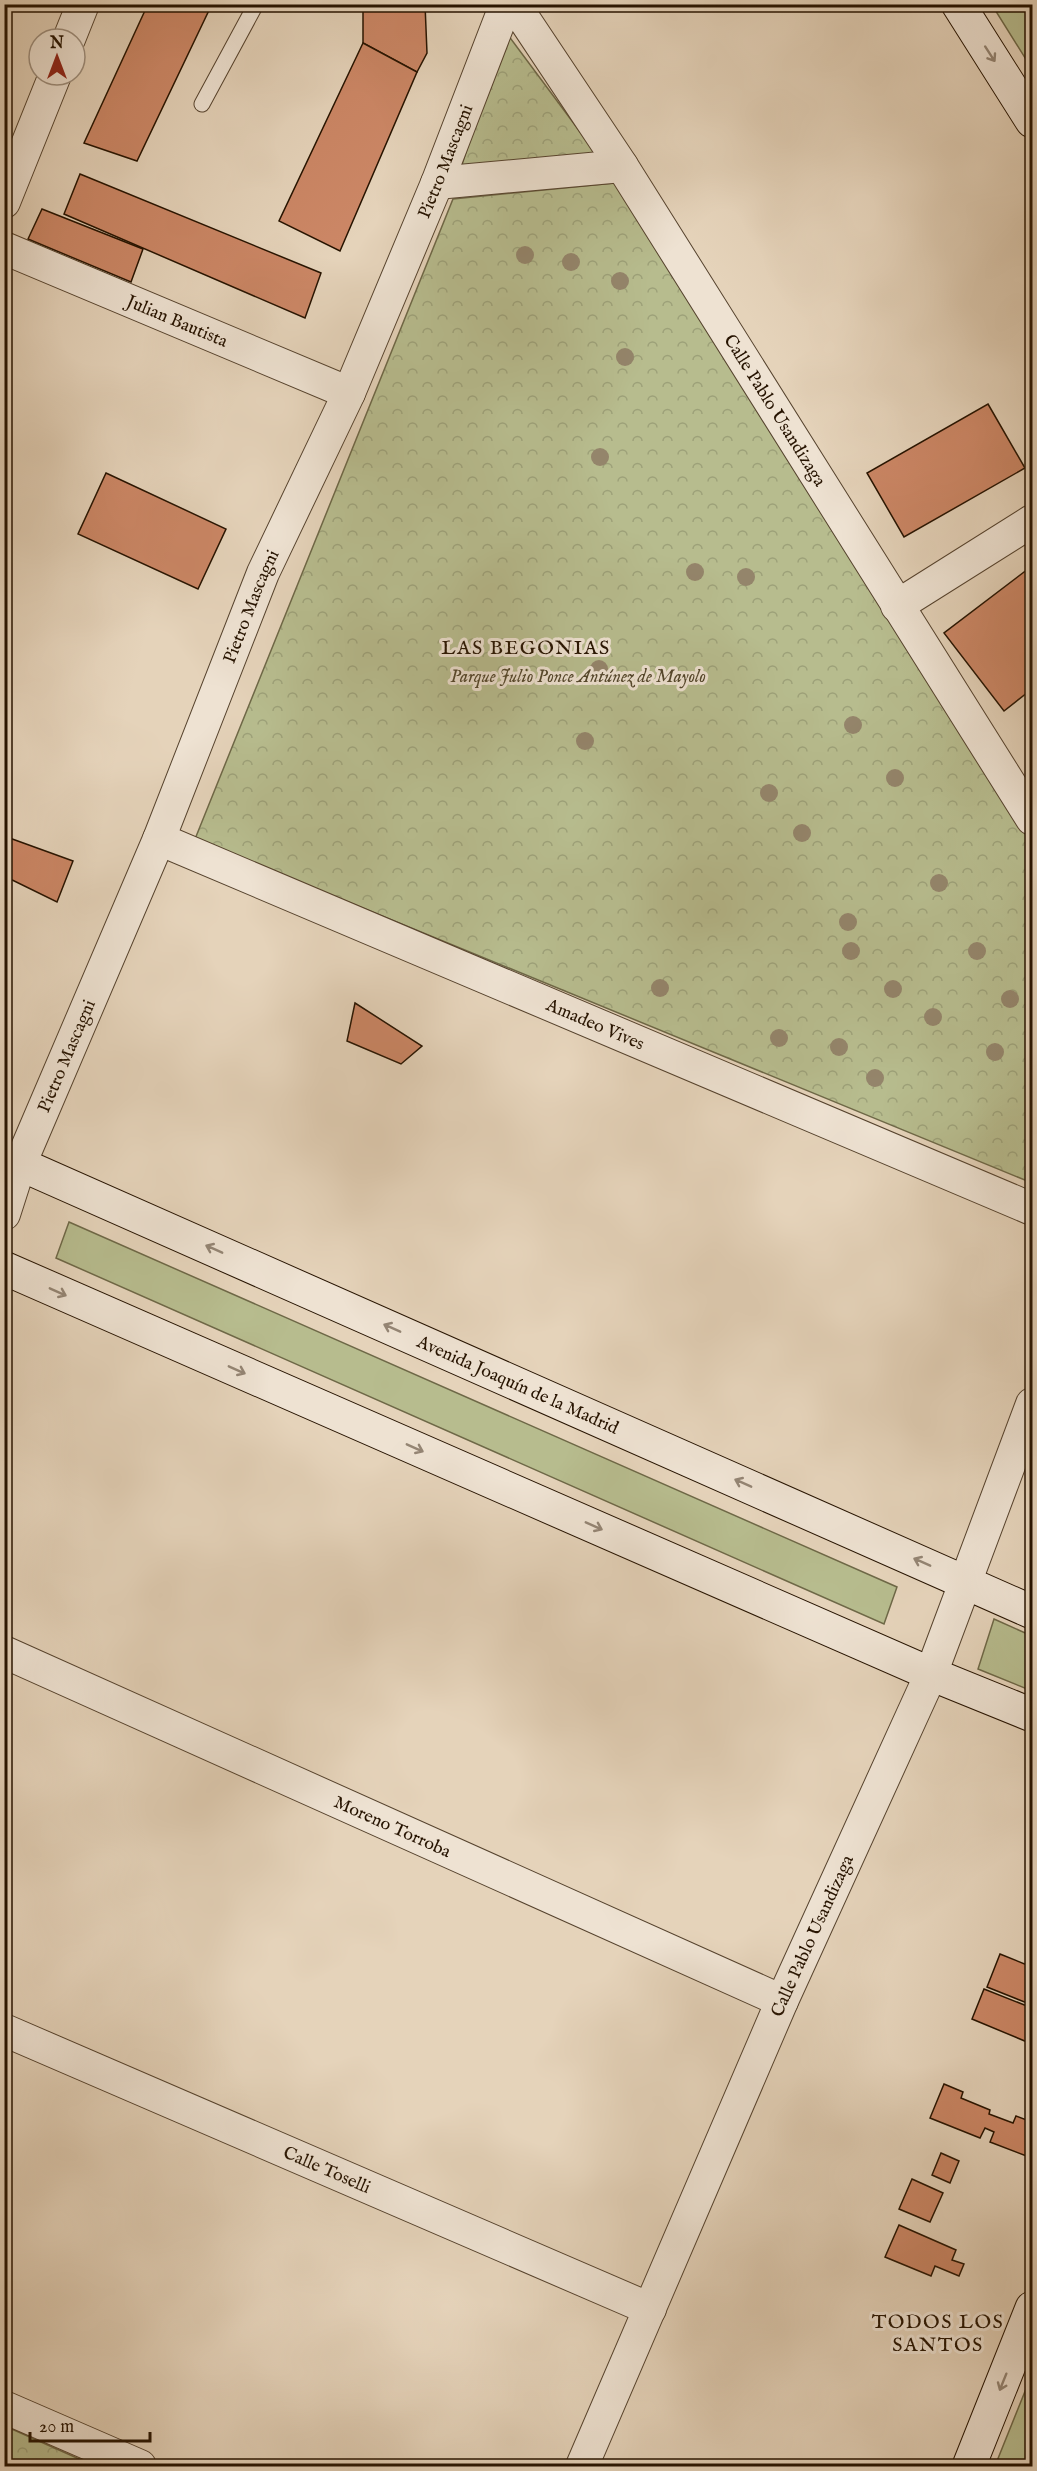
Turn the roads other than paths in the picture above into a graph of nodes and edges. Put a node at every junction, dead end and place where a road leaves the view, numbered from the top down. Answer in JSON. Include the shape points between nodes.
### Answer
{"nodes":[{"id":1,"x":83,"y":4,"type":"edge"},
{"id":2,"x":256,"y":4,"type":"edge"},
{"id":3,"x":506,"y":4,"type":"edge"},
{"id":4,"x":514,"y":4,"type":"edge"},
{"id":5,"x":958,"y":4,"type":"edge"},
{"id":6,"x":74,"y":27,"type":"edge"},
{"id":7,"x":50,"y":87,"type":"edge"},
{"id":8,"x":202,"y":104,"type":"dead end"},
{"id":9,"x":1032,"y":121,"type":"edge"},
{"id":10,"x":622,"y":166,"type":"junction"},
{"id":11,"x":437,"y":183,"type":"junction"},
{"id":12,"x":4,"y":202,"type":"edge"},
{"id":13,"x":4,"y":248,"type":"edge"},
{"id":14,"x":349,"y":393,"type":"junction"},
{"id":15,"x":1032,"y":521,"type":"edge"},
{"id":16,"x":897,"y":606,"type":"junction"},
{"id":17,"x":1032,"y":819,"type":"edge"},
{"id":18,"x":159,"y":839,"type":"junction"},
{"id":19,"x":12,"y":1161,"type":"edge"},
{"id":20,"x":1032,"y":1209,"type":"edge"},
{"id":21,"x":4,"y":1214,"type":"edge"},
{"id":22,"x":4,"y":1268,"type":"edge"},
{"id":23,"x":1032,"y":1404,"type":"edge"},
{"id":24,"x":965,"y":1581,"type":"junction"},
{"id":25,"x":1032,"y":1612,"type":"edge"},
{"id":26,"x":4,"y":1652,"type":"edge"},
{"id":27,"x":931,"y":1674,"type":"junction"},
{"id":28,"x":1032,"y":1715,"type":"edge"},
{"id":29,"x":783,"y":2001,"type":"junction"},
{"id":30,"x":4,"y":2030,"type":"edge"},
{"id":31,"x":1032,"y":2308,"type":"edge"},
{"id":32,"x":650,"y":2309,"type":"junction"},
{"id":33,"x":4,"y":2407,"type":"edge"},
{"id":34,"x":140,"y":2466,"type":"edge"},
{"id":35,"x":582,"y":2466,"type":"edge"},
{"id":36,"x":969,"y":2466,"type":"edge"}],
"edges":[{"from":1,"to":6,"type":"street"},
{"from":2,"to":8,"type":"lane"},
{"from":3,"to":11,"type":"street","name":"Pietro Mascagni"},
{"from":4,"to":10,"type":"street","name":"Calle Pablo Usandizaga"},
{"from":5,"to":9,"type":"street","one_way":true},
{"from":7,"to":12,"type":"street"},
{"from":10,"to":11,"type":"street"},
{"from":10,"to":16,"type":"street","name":"Calle Pablo Usandizaga"},
{"from":11,"to":14,"type":"street","name":"Pietro Mascagni"},
{"from":13,"to":14,"type":"street","name":"Julian Bautista"},
{"from":14,"to":18,"type":"street","name":"Pietro Mascagni","via":[[262,573]]},
{"from":15,"to":16,"type":"street"},
{"from":16,"to":17,"type":"street","name":"Calle Pablo Usandizaga"},
{"from":18,"to":19,"type":"street","name":"Pietro Mascagni"},
{"from":18,"to":20,"type":"street","name":"Amadeo Vives"},
{"from":19,"to":21,"type":"street","name":"Pietro Mascagni"},
{"from":24,"to":19,"type":"street","name":"Avenida Joaquín de la Madrid","one_way":true},
{"from":22,"to":27,"type":"street","one_way":true},
{"from":23,"to":24,"type":"street","name":"Calle Pablo Usandizaga"},
{"from":24,"to":25,"type":"street","name":"Avenida Joaquín de la Madrid"},
{"from":24,"to":27,"type":"street","name":"Calle Pablo Usandizaga"},
{"from":26,"to":29,"type":"street","name":"Moreno Torroba"},
{"from":27,"to":28,"type":"street"},
{"from":27,"to":29,"type":"street","name":"Calle Pablo Usandizaga"},
{"from":29,"to":32,"type":"street","name":"Calle Pablo Usandizaga"},
{"from":30,"to":32,"type":"street","name":"Calle Toselli"},
{"from":31,"to":36,"type":"street","one_way":true},
{"from":32,"to":35,"type":"street","name":"Calle Pablo Usandizaga"},
{"from":33,"to":34,"type":"street"}]}
